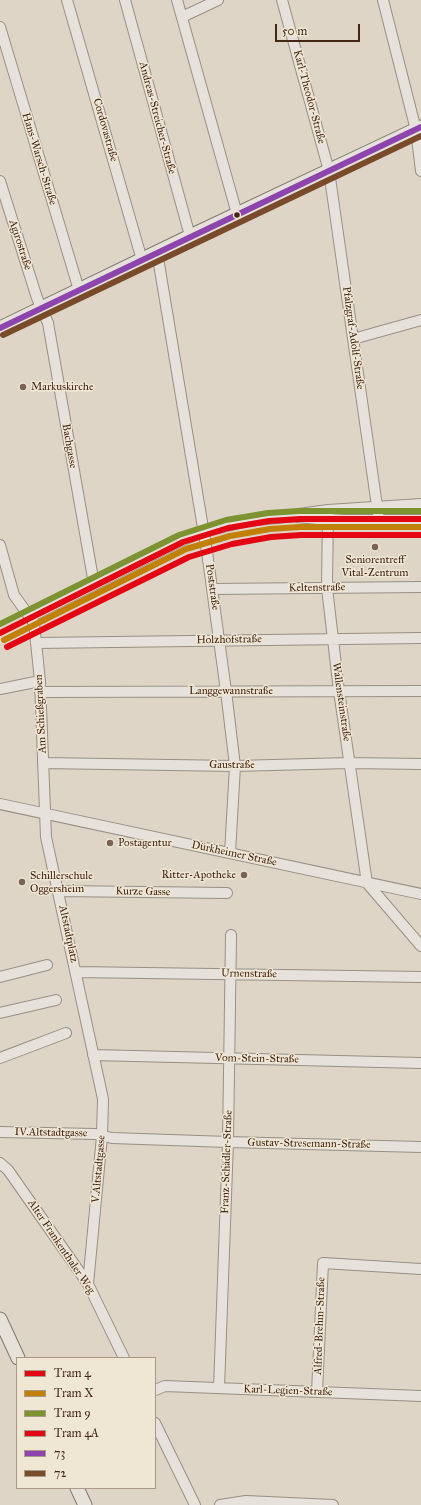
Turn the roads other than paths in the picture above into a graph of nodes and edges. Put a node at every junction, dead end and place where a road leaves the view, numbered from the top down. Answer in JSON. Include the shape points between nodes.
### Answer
{"nodes":[{"id":1,"x":67,"y":0,"type":"edge"},
{"id":2,"x":125,"y":0,"type":"edge"},
{"id":3,"x":177,"y":0,"type":"edge"},
{"id":4,"x":218,"y":0,"type":"edge"},
{"id":5,"x":282,"y":0,"type":"edge"},
{"id":6,"x":383,"y":0,"type":"edge"},
{"id":7,"x":182,"y":18,"type":"junction"},
{"id":8,"x":0,"y":27,"type":"edge"},
{"id":9,"x":418,"y":129,"type":"edge"},
{"id":10,"x":329,"y":171,"type":"junction"},
{"id":11,"x":421,"y":171,"type":"edge"},
{"id":12,"x":0,"y":181,"type":"edge"},
{"id":13,"x":237,"y":214,"type":"junction"},
{"id":14,"x":190,"y":236,"type":"junction"},
{"id":15,"x":157,"y":252,"type":"junction"},
{"id":16,"x":141,"y":255,"type":"junction"},
{"id":17,"x":77,"y":285,"type":"junction"},
{"id":18,"x":40,"y":303,"type":"junction"},
{"id":19,"x":421,"y":320,"type":"edge"},
{"id":20,"x":0,"y":328,"type":"edge"},
{"id":21,"x":353,"y":339,"type":"junction"},
{"id":22,"x":421,"y":504,"type":"edge"},
{"id":23,"x":377,"y":506,"type":"junction"},
{"id":24,"x":328,"y":510,"type":"junction"},
{"id":25,"x":296,"y":516,"type":"junction"},
{"id":26,"x":328,"y":520,"type":"junction"},
{"id":27,"x":379,"y":520,"type":"junction"},
{"id":28,"x":421,"y":520,"type":"edge"},
{"id":29,"x":203,"y":532,"type":"junction"},
{"id":30,"x":0,"y":545,"type":"edge"},
{"id":31,"x":94,"y":584,"type":"junction"},
{"id":32,"x":421,"y":587,"type":"edge"},
{"id":33,"x":327,"y":588,"type":"junction"},
{"id":34,"x":212,"y":589,"type":"junction"},
{"id":35,"x":30,"y":616,"type":"junction"},
{"id":36,"x":333,"y":638,"type":"junction"},
{"id":37,"x":421,"y":638,"type":"edge"},
{"id":38,"x":219,"y":641,"type":"junction"},
{"id":39,"x":37,"y":643,"type":"junction"},
{"id":40,"x":40,"y":682,"type":"junction"},
{"id":41,"x":0,"y":689,"type":"edge"},
{"id":42,"x":226,"y":691,"type":"junction"},
{"id":43,"x":339,"y":691,"type":"junction"},
{"id":44,"x":421,"y":691,"type":"edge"},
{"id":45,"x":40,"y":692,"type":"junction"},
{"id":46,"x":43,"y":763,"type":"junction"},
{"id":47,"x":349,"y":763,"type":"junction"},
{"id":48,"x":421,"y":764,"type":"edge"},
{"id":49,"x":235,"y":766,"type":"junction"},
{"id":50,"x":0,"y":804,"type":"edge"},
{"id":51,"x":45,"y":814,"type":"junction"},
{"id":52,"x":230,"y":853,"type":"junction"},
{"id":53,"x":367,"y":882,"type":"junction"},
{"id":54,"x":59,"y":891,"type":"junction"},
{"id":55,"x":227,"y":893,"type":"dead end"},
{"id":56,"x":421,"y":894,"type":"edge"},
{"id":57,"x":231,"y":935,"type":"dead end"},
{"id":58,"x":421,"y":946,"type":"edge"},
{"id":59,"x":47,"y":965,"type":"dead end"},
{"id":60,"x":76,"y":972,"type":"junction"},
{"id":61,"x":231,"y":973,"type":"junction"},
{"id":62,"x":0,"y":977,"type":"edge"},
{"id":63,"x":421,"y":977,"type":"edge"},
{"id":64,"x":56,"y":1000,"type":"dead end"},
{"id":65,"x":0,"y":1013,"type":"edge"},
{"id":66,"x":66,"y":1033,"type":"dead end"},
{"id":67,"x":93,"y":1055,"type":"junction"},
{"id":68,"x":0,"y":1058,"type":"edge"},
{"id":69,"x":230,"y":1058,"type":"junction"},
{"id":70,"x":421,"y":1063,"type":"edge"},
{"id":71,"x":0,"y":1132,"type":"edge"},
{"id":72,"x":102,"y":1136,"type":"junction"},
{"id":73,"x":228,"y":1142,"type":"junction"},
{"id":74,"x":421,"y":1147,"type":"edge"},
{"id":75,"x":0,"y":1163,"type":"edge"},
{"id":76,"x":421,"y":1268,"type":"edge"},
{"id":77,"x":88,"y":1284,"type":"junction"},
{"id":78,"x":0,"y":1319,"type":"edge"},
{"id":79,"x":18,"y":1357,"type":"edge"},
{"id":80,"x":124,"y":1357,"type":"edge"},
{"id":81,"x":219,"y":1388,"type":"junction"},
{"id":82,"x":156,"y":1390,"type":"edge"},
{"id":83,"x":317,"y":1392,"type":"junction"},
{"id":84,"x":421,"y":1396,"type":"edge"},
{"id":85,"x":156,"y":1429,"type":"edge"},
{"id":86,"x":77,"y":1489,"type":"edge"},
{"id":87,"x":85,"y":1505,"type":"edge"},
{"id":88,"x":195,"y":1505,"type":"edge"},
{"id":89,"x":220,"y":1505,"type":"edge"},
{"id":90,"x":333,"y":1505,"type":"edge"}],
"edges":[{"from":1,"to":16,"type":"street","name":"Cordovastraße"},
{"from":2,"to":14,"type":"street","name":"Andreas-Streicher-Straße"},
{"from":3,"to":7,"type":"street"},
{"from":4,"to":7,"type":"street"},
{"from":5,"to":10,"type":"street","name":"Karl-Theodor-Straße"},
{"from":6,"to":9,"type":"street"},
{"from":7,"to":13,"type":"street"},
{"from":8,"to":17,"type":"street","name":"Hans-Warsch-Straße"},
{"from":9,"to":10,"type":"street"},
{"from":9,"to":11,"type":"street"},
{"from":10,"to":13,"type":"street"},
{"from":10,"to":21,"type":"street","name":"Pfalzgraf-Adolf-Straße"},
{"from":12,"to":18,"type":"street","name":"Agirostraße"},
{"from":13,"to":14,"type":"street"},
{"from":14,"to":15,"type":"street"},
{"from":15,"to":16,"type":"street"},
{"from":15,"to":29,"type":"street","name":"Poststraße"},
{"from":16,"to":17,"type":"street"},
{"from":17,"to":18,"type":"street"},
{"from":18,"to":20,"type":"street"},
{"from":18,"to":31,"type":"street","name":"Bachgasse","via":[[48,323]]},
{"from":19,"to":21,"type":"street"},
{"from":21,"to":23,"type":"street","name":"Pfalzgraf-Adolf-Straße"},
{"from":22,"to":23,"type":"street"},
{"from":23,"to":24,"type":"street"},
{"from":23,"to":27,"type":"street","name":"Pfalzgraf-Adolf-Straße"},
{"from":24,"to":25,"type":"street"},
{"from":24,"to":26,"type":"street","name":"Wallensteinstraße"},
{"from":25,"to":26,"type":"street","via":[[300,519]]},
{"from":25,"to":29,"type":"street","via":[[247,521]]},
{"from":26,"to":27,"type":"street"},
{"from":26,"to":33,"type":"street","name":"Wallensteinstraße"},
{"from":27,"to":28,"type":"street"},
{"from":29,"to":31,"type":"street"},
{"from":29,"to":34,"type":"street","name":"Poststraße"},
{"from":30,"to":35,"type":"street","via":[[14,596]]},
{"from":31,"to":35,"type":"street"},
{"from":32,"to":33,"type":"street","name":"Keltenstraße"},
{"from":33,"to":34,"type":"street","name":"Keltenstraße"},
{"from":33,"to":36,"type":"street","name":"Wallensteinstraße"},
{"from":34,"to":38,"type":"street","name":"Poststraße"},
{"from":35,"to":39,"type":"street","name":"Am Schießgraben","via":[[34,623]]},
{"from":36,"to":37,"type":"street","name":"Holzhofstraße"},
{"from":36,"to":38,"type":"street","name":"Holzhofstraße"},
{"from":36,"to":43,"type":"street","name":"Wallensteinstraße"},
{"from":38,"to":39,"type":"street","name":"Holzhofstraße"},
{"from":38,"to":42,"type":"street","name":"Poststraße"},
{"from":39,"to":40,"type":"street","name":"Am Schießgraben"},
{"from":40,"to":41,"type":"street"},
{"from":40,"to":45,"type":"street","name":"Am Schießgraben"},
{"from":42,"to":43,"type":"street","name":"Langgewannstraße"},
{"from":42,"to":45,"type":"street","name":"Langgewannstraße"},
{"from":42,"to":49,"type":"street","name":"Poststraße"},
{"from":43,"to":44,"type":"street","name":"Langgewannstraße"},
{"from":43,"to":47,"type":"street","name":"Wallensteinstraße"},
{"from":45,"to":46,"type":"street","name":"Am Schießgraben"},
{"from":46,"to":49,"type":"street","name":"Gaustraße"},
{"from":46,"to":51,"type":"street","name":"Am Schießgraben"},
{"from":47,"to":48,"type":"street","name":"Gaustraße"},
{"from":47,"to":49,"type":"street","name":"Gaustraße"},
{"from":47,"to":53,"type":"street","name":"Wallensteinstraße"},
{"from":49,"to":52,"type":"street","name":"Poststraße"},
{"from":50,"to":51,"type":"street","name":"Dürkheimer Straße"},
{"from":51,"to":52,"type":"street","name":"Dürkheimer Straße"},
{"from":51,"to":54,"type":"street","name":"Altstadtplatz","via":[[46,837]]},
{"from":52,"to":53,"type":"street","name":"Dürkheimer Straße"},
{"from":53,"to":56,"type":"street","name":"Dürkheimer Straße"},
{"from":53,"to":58,"type":"street"},
{"from":54,"to":55,"type":"street","name":"Kurze Gasse"},
{"from":54,"to":60,"type":"street","name":"Altstadtplatz"},
{"from":57,"to":61,"type":"street","name":"Franz-Schädler-Straße"},
{"from":59,"to":62,"type":"street"},
{"from":60,"to":61,"type":"street","name":"Urnenstraße"},
{"from":60,"to":67,"type":"street","name":"Altstadtplatz"},
{"from":61,"to":63,"type":"street","name":"Urnenstraße"},
{"from":61,"to":69,"type":"street","name":"Franz-Schädler-Straße"},
{"from":64,"to":65,"type":"street"},
{"from":66,"to":68,"type":"street"},
{"from":67,"to":69,"type":"street","name":"Vom-Stein-Straße"},
{"from":67,"to":72,"type":"street","name":"V.Altstadtgasse","via":[[103,1099]]},
{"from":69,"to":70,"type":"street","name":"Vom-Stein-Straße"},
{"from":69,"to":73,"type":"street","name":"Franz-Schädler-Straße"},
{"from":71,"to":72,"type":"street","name":"IV.Altstadtgasse"},
{"from":72,"to":73,"type":"street","name":"Gustav-Stresemann-Straße"},
{"from":72,"to":77,"type":"street","name":"V.Altstadtgasse"},
{"from":73,"to":74,"type":"street","name":"Gustav-Stresemann-Straße"},
{"from":73,"to":81,"type":"street","name":"Franz-Schädler-Straße"},
{"from":75,"to":77,"type":"street","name":"Alter Frankenthaler Weg","via":[[8,1170]]},
{"from":76,"to":83,"type":"street","name":"Alfred-Brehm-Straße","via":[[322,1263]]},
{"from":77,"to":80,"type":"street","name":"Alter Frankenthaler Weg"},
{"from":78,"to":79,"type":"street"},
{"from":81,"to":82,"type":"street","name":"Karl-Legien-Straße","via":[[165,1386]]},
{"from":81,"to":83,"type":"street","name":"Karl-Legien-Straße"},
{"from":83,"to":84,"type":"street","name":"Karl-Legien-Straße"},
{"from":85,"to":88,"type":"street"},
{"from":86,"to":87,"type":"street"},
{"from":89,"to":90,"type":"street","via":[[246,1501]]}]}
